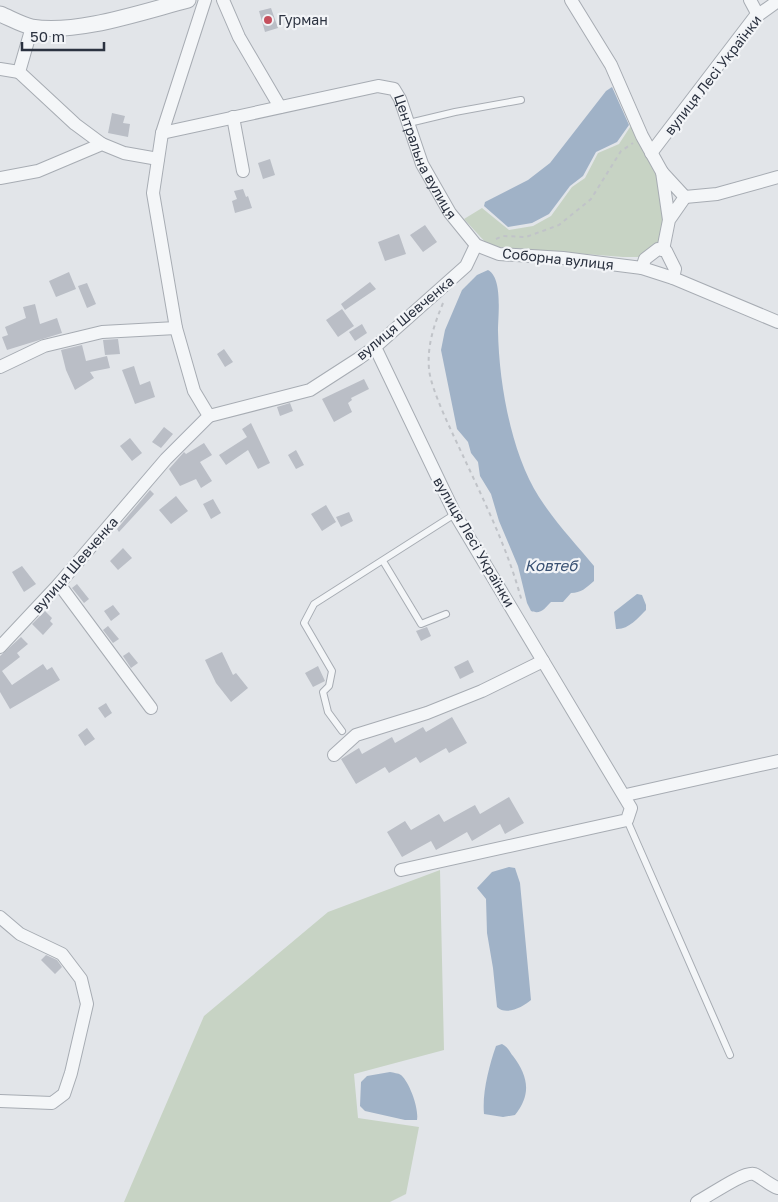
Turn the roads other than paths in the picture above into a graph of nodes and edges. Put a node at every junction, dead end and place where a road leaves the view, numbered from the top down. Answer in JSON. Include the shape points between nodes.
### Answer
{"nodes":[{"id":1,"x":188,"y":0,"type":"edge"},
{"id":2,"x":205,"y":0,"type":"edge"},
{"id":3,"x":223,"y":0,"type":"edge"},
{"id":4,"x":571,"y":0,"type":"edge"},
{"id":5,"x":750,"y":0,"type":"edge"},
{"id":6,"x":778,"y":1,"type":"edge"},
{"id":7,"x":0,"y":14,"type":"edge"},
{"id":8,"x":758,"y":15,"type":"junction"},
{"id":9,"x":32,"y":27,"type":"junction"},
{"id":10,"x":0,"y":69,"type":"edge"},
{"id":11,"x":19,"y":72,"type":"junction"},
{"id":12,"x":521,"y":100,"type":"dead end"},
{"id":13,"x":280,"y":107,"type":"junction"},
{"id":14,"x":233,"y":117,"type":"junction"},
{"id":15,"x":409,"y":123,"type":"junction"},
{"id":16,"x":162,"y":132,"type":"junction"},
{"id":17,"x":102,"y":144,"type":"junction"},
{"id":18,"x":652,"y":153,"type":"junction"},
{"id":19,"x":158,"y":160,"type":"junction"},
{"id":20,"x":243,"y":171,"type":"dead end"},
{"id":21,"x":662,"y":172,"type":"junction"},
{"id":22,"x":778,"y":177,"type":"edge"},
{"id":23,"x":0,"y":178,"type":"edge"},
{"id":24,"x":685,"y":197,"type":"junction"},
{"id":25,"x":669,"y":220,"type":"junction"},
{"id":26,"x":481,"y":247,"type":"junction"},
{"id":27,"x":663,"y":250,"type":"junction"},
{"id":28,"x":642,"y":268,"type":"junction"},
{"id":29,"x":673,"y":278,"type":"junction"},
{"id":30,"x":778,"y":322,"type":"edge"},
{"id":31,"x":176,"y":328,"type":"junction"},
{"id":32,"x":375,"y":347,"type":"junction"},
{"id":33,"x":0,"y":367,"type":"edge"},
{"id":34,"x":209,"y":416,"type":"junction"},
{"id":35,"x":455,"y":514,"type":"junction"},
{"id":36,"x":383,"y":561,"type":"junction"},
{"id":37,"x":59,"y":584,"type":"junction"},
{"id":38,"x":446,"y":614,"type":"dead end"},
{"id":39,"x":0,"y":647,"type":"edge"},
{"id":40,"x":543,"y":661,"type":"junction"},
{"id":41,"x":151,"y":708,"type":"dead end"},
{"id":42,"x":342,"y":731,"type":"dead end"},
{"id":43,"x":334,"y":755,"type":"dead end"},
{"id":44,"x":778,"y":761,"type":"edge"},
{"id":45,"x":626,"y":795,"type":"junction"},
{"id":46,"x":627,"y":820,"type":"junction"},
{"id":47,"x":401,"y":870,"type":"dead end"},
{"id":48,"x":0,"y":917,"type":"edge"},
{"id":49,"x":730,"y":1055,"type":"dead end"},
{"id":50,"x":0,"y":1101,"type":"edge"},
{"id":51,"x":778,"y":1188,"type":"edge"},
{"id":52,"x":697,"y":1202,"type":"edge"}],
"edges":[{"from":1,"to":9,"type":"street","via":[[105,21],[69,27]]},
{"from":2,"to":16,"type":"street"},
{"from":3,"to":13,"type":"street","via":[[239,37]]},
{"from":4,"to":18,"type":"street","via":[[611,66]]},
{"from":5,"to":8,"type":"street"},
{"from":6,"to":8,"type":"street","name":"вулиця Лесі Українки"},
{"from":7,"to":9,"type":"street"},
{"from":8,"to":18,"type":"street","name":"вулиця Лесі Українки"},
{"from":9,"to":11,"type":"street"},
{"from":10,"to":11,"type":"street"},
{"from":11,"to":17,"type":"street","via":[[75,124]]},
{"from":12,"to":15,"type":"lane"},
{"from":13,"to":14,"type":"street","name":"Центральна вулиця"},
{"from":13,"to":15,"type":"street","name":"Центральна вулиця","via":[[378,86],[394,88]]},
{"from":14,"to":16,"type":"street","name":"Центральна вулиця"},
{"from":14,"to":20,"type":"street"},
{"from":15,"to":26,"type":"street","name":"Центральна вулиця","via":[[422,164],[450,213]]},
{"from":16,"to":19,"type":"street"},
{"from":17,"to":19,"type":"street","via":[[124,153]]},
{"from":17,"to":23,"type":"street","via":[[38,171]]},
{"from":18,"to":21,"type":"street"},
{"from":19,"to":31,"type":"street","via":[[153,193]]},
{"from":21,"to":24,"type":"street"},
{"from":21,"to":25,"type":"street"},
{"from":22,"to":24,"type":"street","via":[[717,194]]},
{"from":24,"to":25,"type":"street"},
{"from":25,"to":27,"type":"street"},
{"from":26,"to":28,"type":"street","name":"Соборна вулиця","via":[[499,254]]},
{"from":26,"to":32,"type":"street","name":"вулиця Шевченка","via":[[466,266]]},
{"from":27,"to":28,"type":"street","via":[[658,249],[645,259]]},
{"from":27,"to":29,"type":"street","via":[[675,269]]},
{"from":28,"to":29,"type":"street","name":"Соборна вулиця"},
{"from":29,"to":30,"type":"street","name":"Соборна вулиця"},
{"from":31,"to":33,"type":"street","via":[[102,332],[44,346]]},
{"from":31,"to":34,"type":"street","via":[[194,391]]},
{"from":32,"to":34,"type":"street","name":"вулиця Шевченка","via":[[310,390]]},
{"from":32,"to":35,"type":"street","name":"вулиця Лесі Українки"},
{"from":34,"to":37,"type":"street","name":"вулиця Шевченка","via":[[166,459]]},
{"from":35,"to":36,"type":"lane"},
{"from":35,"to":40,"type":"street","name":"вулиця Лесі Українки"},
{"from":36,"to":38,"type":"lane","via":[[421,624]]},
{"from":36,"to":42,"type":"lane","via":[[314,604],[304,623],[332,671],[323,692],[324,703]]},
{"from":37,"to":39,"type":"street","name":"вулиця Шевченка"},
{"from":37,"to":41,"type":"street"},
{"from":40,"to":43,"type":"street","via":[[427,713],[356,735]]},
{"from":40,"to":45,"type":"street","name":"вулиця Лесі Українки"},
{"from":44,"to":45,"type":"street"},
{"from":45,"to":46,"type":"street","via":[[632,808]]},
{"from":46,"to":47,"type":"street"},
{"from":46,"to":49,"type":"lane"},
{"from":48,"to":50,"type":"street","via":[[20,934],[62,954],[81,980],[87,1004],[64,1094],[52,1103]]},
{"from":51,"to":52,"type":"street","via":[[755,1174],[745,1174]]}]}
